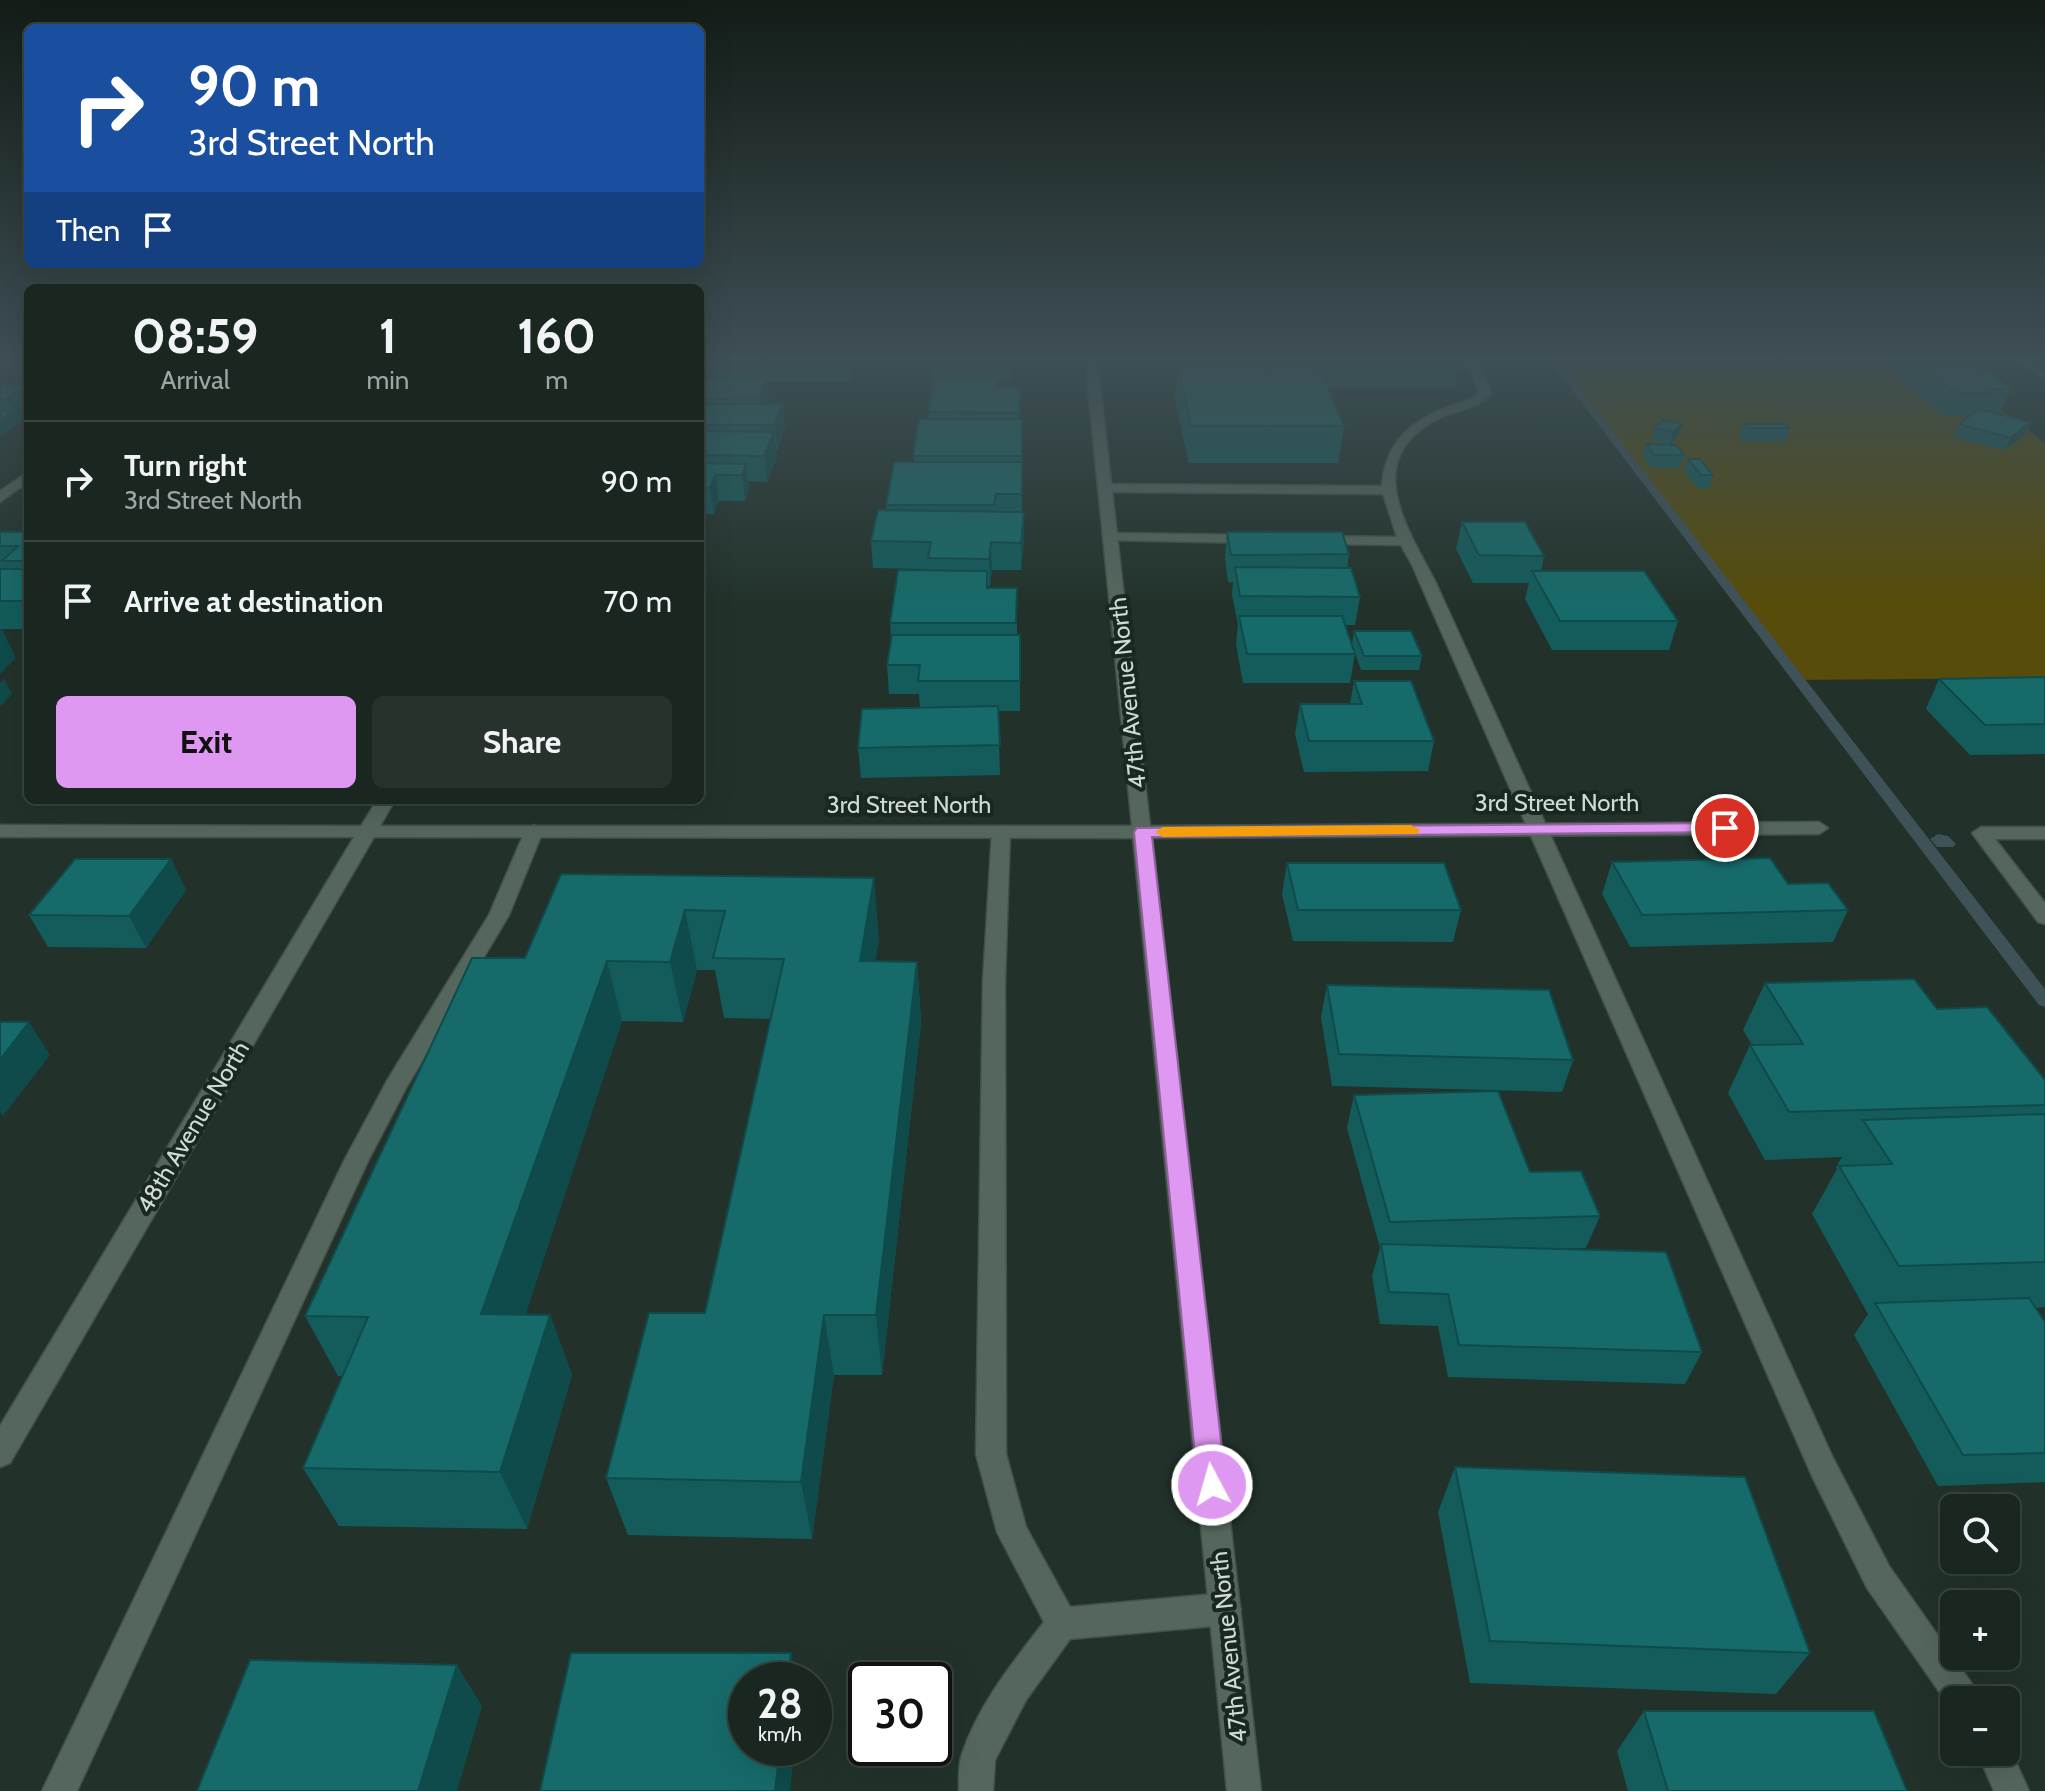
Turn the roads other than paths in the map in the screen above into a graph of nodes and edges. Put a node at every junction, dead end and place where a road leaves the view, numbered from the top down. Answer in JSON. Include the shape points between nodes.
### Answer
{"nodes":[{"id":1,"x":1100,"y":442,"type":"edge"},
{"id":2,"x":1401,"y":442,"type":"edge"},
{"id":3,"x":24,"y":479,"type":"edge"},
{"id":4,"x":1105,"y":488,"type":"junction"},
{"id":5,"x":1390,"y":490,"type":"junction"},
{"id":6,"x":0,"y":498,"type":"edge"},
{"id":7,"x":1111,"y":537,"type":"junction"},
{"id":8,"x":1267,"y":539,"type":"edge"},
{"id":9,"x":1299,"y":539,"type":"edge"},
{"id":10,"x":1408,"y":541,"type":"junction"},
{"id":11,"x":384,"y":804,"type":"edge"},
{"id":12,"x":1819,"y":828,"type":"dead end"},
{"id":13,"x":1538,"y":829,"type":"junction"},
{"id":14,"x":0,"y":831,"type":"edge"},
{"id":15,"x":369,"y":831,"type":"junction"},
{"id":16,"x":534,"y":831,"type":"junction"},
{"id":17,"x":1001,"y":832,"type":"junction"},
{"id":18,"x":1143,"y":832,"type":"junction"},
{"id":19,"x":2045,"y":833,"type":"edge"},
{"id":20,"x":2045,"y":917,"type":"edge"},
{"id":21,"x":0,"y":1453,"type":"edge"},
{"id":22,"x":1225,"y":1609,"type":"junction"},
{"id":23,"x":1062,"y":1624,"type":"junction"},
{"id":24,"x":1953,"y":1686,"type":"edge"},
{"id":25,"x":2000,"y":1766,"type":"edge"},
{"id":26,"x":59,"y":1791,"type":"edge"},
{"id":27,"x":976,"y":1791,"type":"edge"},
{"id":28,"x":1244,"y":1791,"type":"edge"},
{"id":29,"x":2012,"y":1791,"type":"edge"}],
"edges":[{"from":1,"to":4,"type":"street","name":"47th Avenue North"},
{"from":2,"to":5,"type":"street","via":[[1394,451]]},
{"from":3,"to":6,"type":"street"},
{"from":4,"to":5,"type":"street"},
{"from":4,"to":7,"type":"street","name":"47th Avenue North"},
{"from":5,"to":10,"type":"street","via":[[1393,511]]},
{"from":7,"to":8,"type":"street"},
{"from":7,"to":18,"type":"street","name":"47th Avenue North"},
{"from":9,"to":10,"type":"street"},
{"from":10,"to":13,"type":"street"},
{"from":11,"to":15,"type":"street","name":"48th Avenue North"},
{"from":12,"to":13,"type":"street","name":"3rd Street North"},
{"from":13,"to":18,"type":"street","name":"3rd Street North"},
{"from":13,"to":24,"type":"street","via":[[1822,1466],[1878,1577]]},
{"from":14,"to":15,"type":"street","name":"3rd Street North"},
{"from":15,"to":16,"type":"street","name":"3rd Street North"},
{"from":15,"to":21,"type":"street","name":"48th Avenue North"},
{"from":16,"to":17,"type":"street","name":"3rd Street North"},
{"from":16,"to":26,"type":"street","via":[[499,915],[356,1161]]},
{"from":17,"to":18,"type":"street","name":"3rd Street North"},
{"from":17,"to":23,"type":"street","via":[[994,981],[991,1454],[1012,1532]]},
{"from":18,"to":22,"type":"street","name":"47th Avenue North"},
{"from":19,"to":20,"type":"street","via":[[1981,833]]},
{"from":22,"to":23,"type":"street"},
{"from":22,"to":28,"type":"street","name":"47th Avenue North"},
{"from":23,"to":27,"type":"street","via":[[1014,1688],[978,1757]]},
{"from":25,"to":29,"type":"street"}]}
